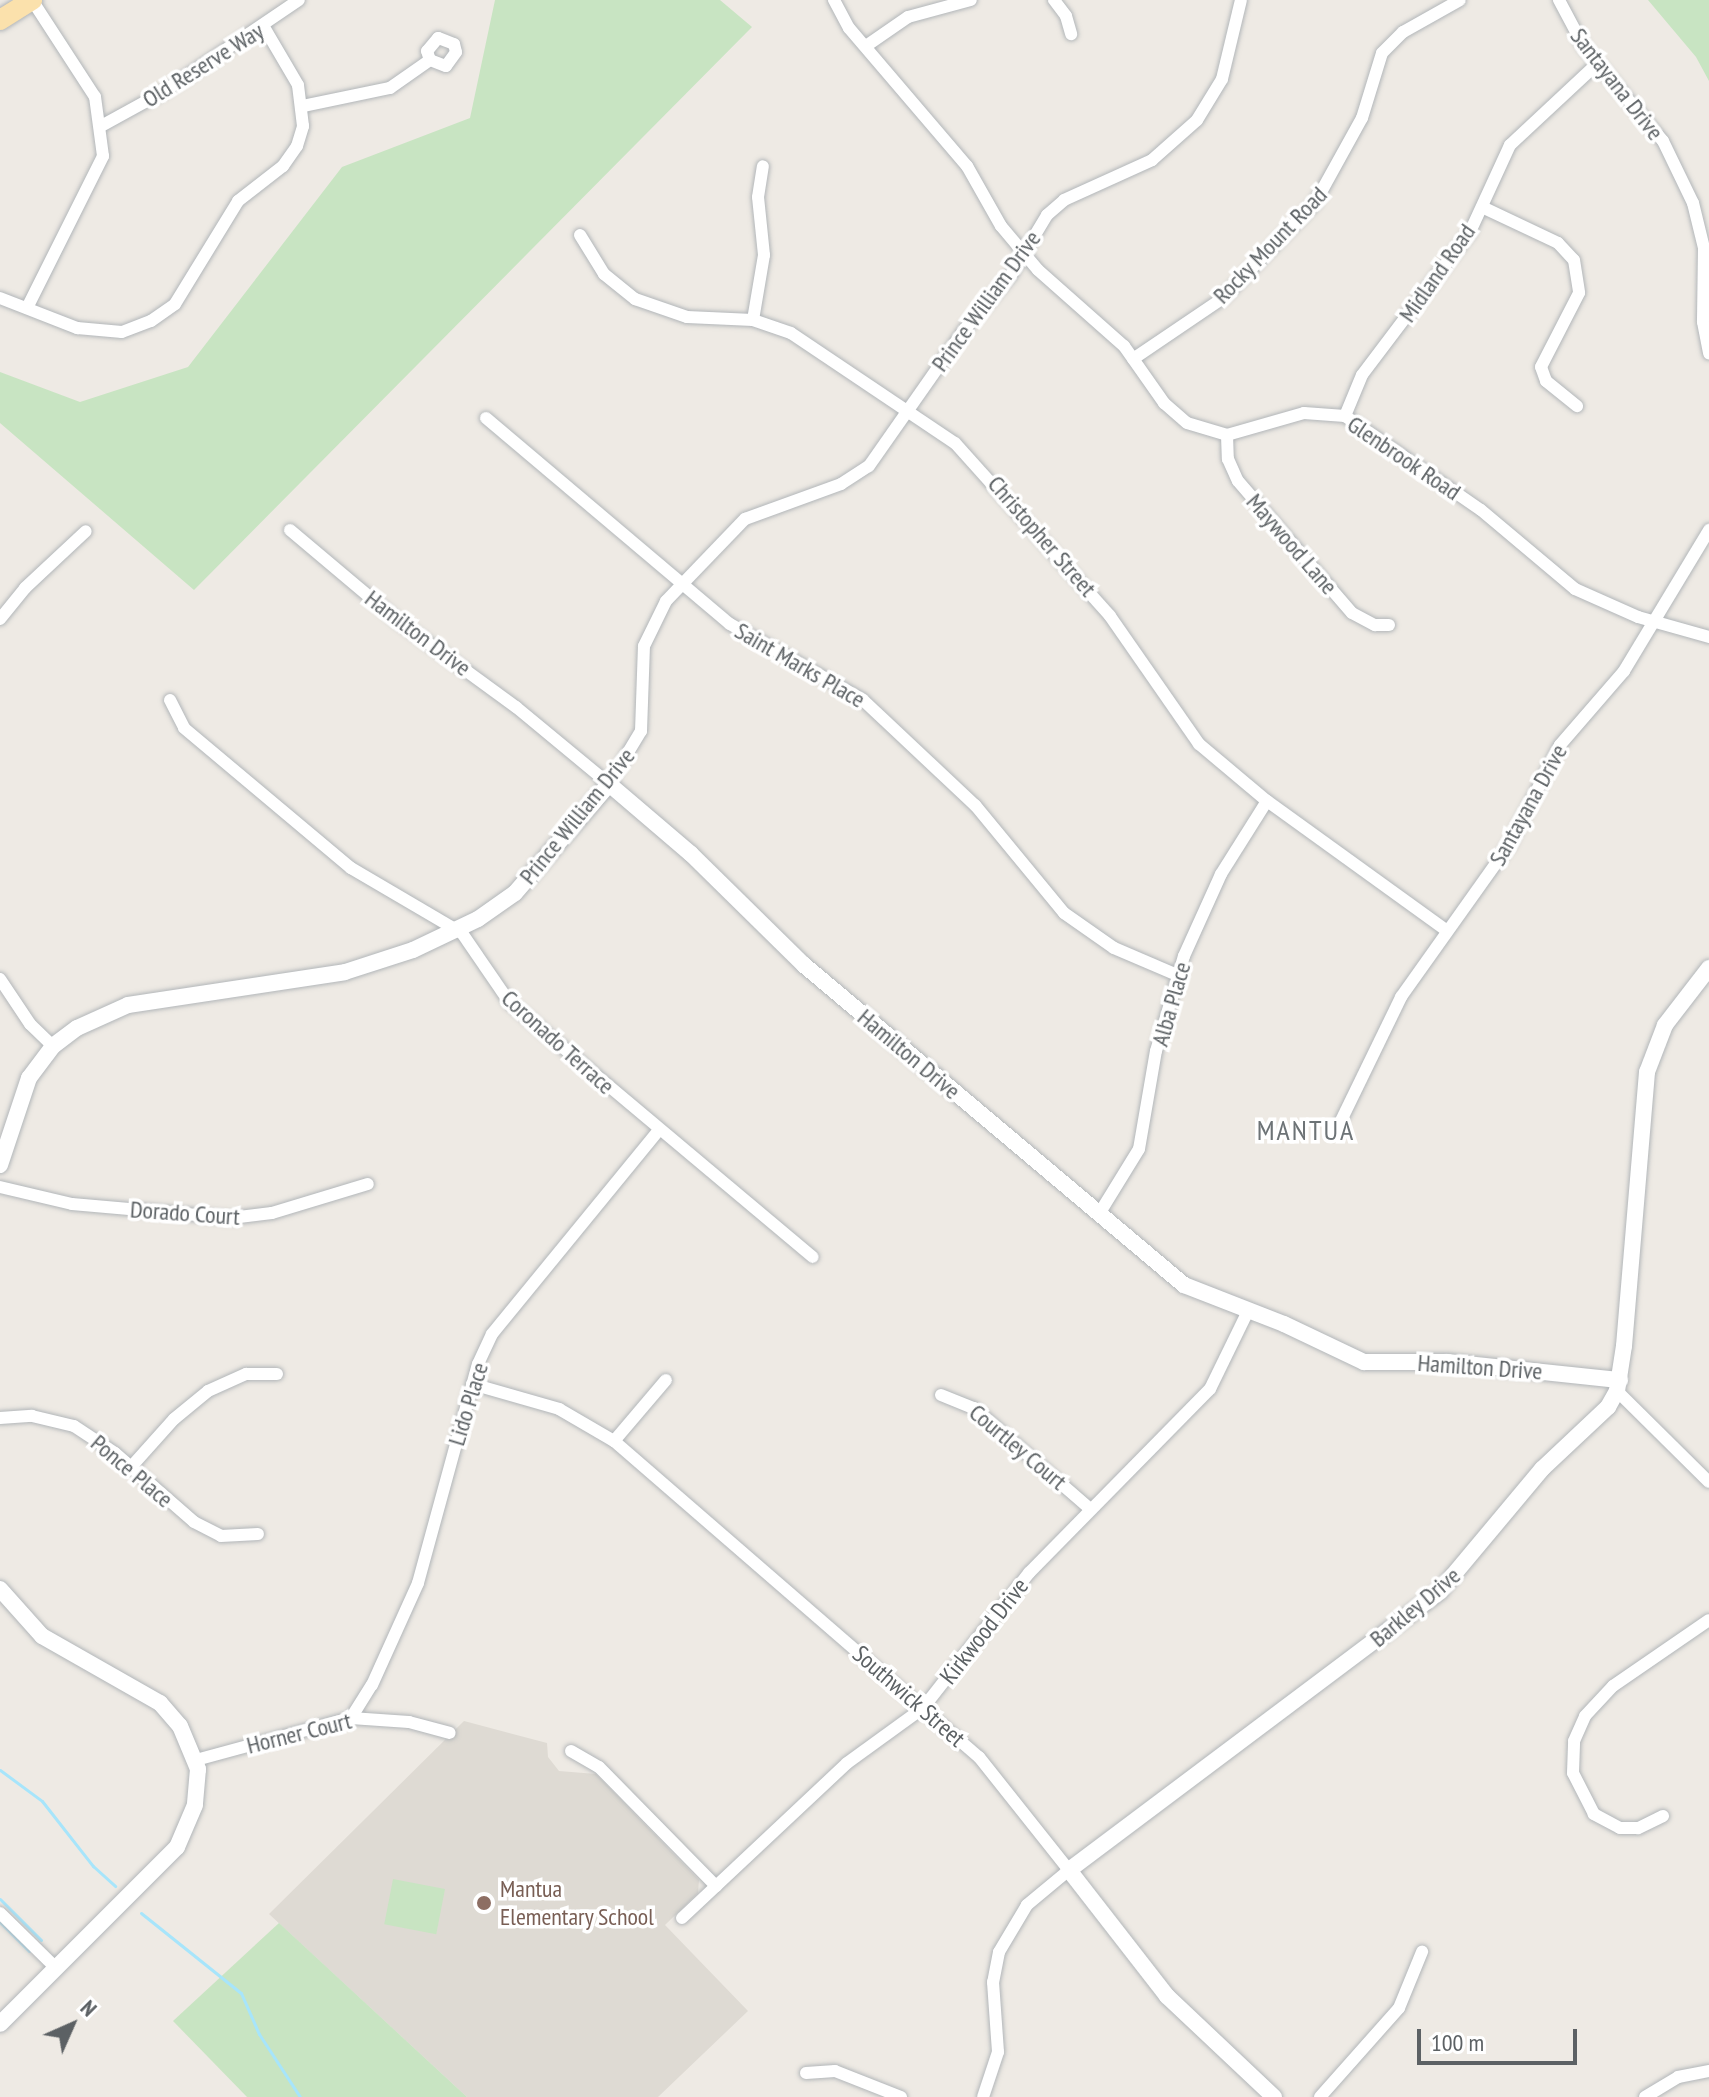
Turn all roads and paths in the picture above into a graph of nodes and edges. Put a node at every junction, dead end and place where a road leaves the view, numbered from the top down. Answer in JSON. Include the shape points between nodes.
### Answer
{"nodes":[{"id":1,"x":32,"y":0,"type":"edge"},
{"id":2,"x":299,"y":0,"type":"edge"},
{"id":3,"x":834,"y":0,"type":"edge"},
{"id":4,"x":971,"y":0,"type":"edge"},
{"id":5,"x":1054,"y":0,"type":"edge"},
{"id":6,"x":1241,"y":0,"type":"edge"},
{"id":7,"x":1460,"y":0,"type":"edge"},
{"id":8,"x":1559,"y":0,"type":"edge"},
{"id":9,"x":1444,"y":4,"type":"edge"},
{"id":10,"x":0,"y":20,"type":"edge"},
{"id":11,"x":264,"y":27,"type":"junction"},
{"id":12,"x":1071,"y":34,"type":"dead end"},
{"id":13,"x":866,"y":46,"type":"junction"},
{"id":14,"x":430,"y":60,"type":"dead end"},
{"id":15,"x":1597,"y":64,"type":"junction"},
{"id":16,"x":303,"y":106,"type":"junction"},
{"id":17,"x":103,"y":125,"type":"junction"},
{"id":18,"x":763,"y":166,"type":"dead end"},
{"id":19,"x":1482,"y":207,"type":"junction"},
{"id":20,"x":580,"y":235,"type":"dead end"},
{"id":21,"x":1024,"y":253,"type":"junction"},
{"id":22,"x":1707,"y":294,"type":"edge"},
{"id":23,"x":0,"y":298,"type":"edge"},
{"id":24,"x":27,"y":308,"type":"junction"},
{"id":25,"x":753,"y":320,"type":"junction"},
{"id":26,"x":1709,"y":353,"type":"edge"},
{"id":27,"x":1133,"y":359,"type":"junction"},
{"id":28,"x":1577,"y":406,"type":"dead end"},
{"id":29,"x":909,"y":411,"type":"junction"},
{"id":30,"x":1345,"y":416,"type":"junction"},
{"id":31,"x":486,"y":418,"type":"dead end"},
{"id":32,"x":1227,"y":435,"type":"junction"},
{"id":33,"x":290,"y":530,"type":"dead end"},
{"id":34,"x":1709,"y":530,"type":"edge"},
{"id":35,"x":86,"y":531,"type":"dead end"},
{"id":36,"x":681,"y":584,"type":"junction"},
{"id":37,"x":0,"y":619,"type":"edge"},
{"id":38,"x":1656,"y":621,"type":"junction"},
{"id":39,"x":1389,"y":625,"type":"dead end"},
{"id":40,"x":1709,"y":637,"type":"edge"},
{"id":41,"x":170,"y":700,"type":"dead end"},
{"id":42,"x":609,"y":784,"type":"junction"},
{"id":43,"x":1267,"y":801,"type":"junction"},
{"id":44,"x":457,"y":929,"type":"junction"},
{"id":45,"x":1447,"y":931,"type":"junction"},
{"id":46,"x":1709,"y":968,"type":"edge"},
{"id":47,"x":1177,"y":975,"type":"junction"},
{"id":48,"x":0,"y":979,"type":"edge"},
{"id":49,"x":53,"y":1046,"type":"junction"},
{"id":50,"x":1337,"y":1129,"type":"dead end"},
{"id":51,"x":659,"y":1130,"type":"junction"},
{"id":52,"x":0,"y":1165,"type":"edge"},
{"id":53,"x":368,"y":1184,"type":"dead end"},
{"id":54,"x":0,"y":1187,"type":"edge"},
{"id":55,"x":1099,"y":1214,"type":"junction"},
{"id":56,"x":813,"y":1257,"type":"dead end"},
{"id":57,"x":1248,"y":1311,"type":"junction"},
{"id":58,"x":277,"y":1374,"type":"dead end"},
{"id":59,"x":666,"y":1380,"type":"dead end"},
{"id":60,"x":472,"y":1384,"type":"junction"},
{"id":61,"x":1618,"y":1386,"type":"junction"},
{"id":62,"x":941,"y":1395,"type":"dead end"},
{"id":63,"x":0,"y":1418,"type":"edge"},
{"id":64,"x":614,"y":1441,"type":"junction"},
{"id":65,"x":131,"y":1467,"type":"junction"},
{"id":66,"x":1709,"y":1482,"type":"edge"},
{"id":67,"x":1090,"y":1509,"type":"junction"},
{"id":68,"x":258,"y":1534,"type":"dead end"},
{"id":69,"x":0,"y":1589,"type":"edge"},
{"id":70,"x":1709,"y":1620,"type":"edge"},
{"id":71,"x":923,"y":1708,"type":"junction"},
{"id":72,"x":351,"y":1718,"type":"junction"},
{"id":73,"x":450,"y":1733,"type":"dead end"},
{"id":74,"x":571,"y":1751,"type":"dead end"},
{"id":75,"x":196,"y":1760,"type":"junction"},
{"id":76,"x":1663,"y":1816,"type":"dead end"},
{"id":77,"x":1069,"y":1870,"type":"junction"},
{"id":78,"x":716,"y":1886,"type":"junction"},
{"id":79,"x":0,"y":1913,"type":"edge"},
{"id":80,"x":682,"y":1918,"type":"dead end"},
{"id":81,"x":1422,"y":1952,"type":"dead end"},
{"id":82,"x":56,"y":1968,"type":"junction"},
{"id":83,"x":0,"y":2024,"type":"edge"},
{"id":84,"x":1709,"y":2071,"type":"edge"},
{"id":85,"x":806,"y":2073,"type":"dead end"},
{"id":86,"x":901,"y":2097,"type":"edge"},
{"id":87,"x":983,"y":2097,"type":"edge"},
{"id":88,"x":1274,"y":2097,"type":"edge"},
{"id":89,"x":1320,"y":2097,"type":"edge"},
{"id":90,"x":1645,"y":2097,"type":"edge"}],
"edges":[{"from":1,"to":10,"type":"main road"},
{"from":1,"to":17,"type":"street","via":[[95,97]]},
{"from":2,"to":11,"type":"street","name":"Old Reserve Way"},
{"from":3,"to":13,"type":"street"},
{"from":4,"to":13,"type":"street","via":[[908,17]]},
{"from":5,"to":12,"type":"street"},
{"from":6,"to":21,"type":"street","name":"Prince William Drive","via":[[1222,79],[1197,120],[1152,160],[1056,206]]},
{"from":7,"to":9,"type":"street","name":"Rocky Mount Road"},
{"from":8,"to":15,"type":"street","name":"Santayana Drive"},
{"from":9,"to":27,"type":"street","name":"Rocky Mount Road","via":[[1382,53],[1362,118],[1315,203],[1223,298]]},
{"from":11,"to":16,"type":"street","via":[[290,69]]},
{"from":11,"to":17,"type":"street","name":"Old Reserve Way"},
{"from":13,"to":21,"type":"street","via":[[967,166],[989,208]]},
{"from":14,"to":16,"type":"street","via":[[390,88]]},
{"from":15,"to":19,"type":"street","name":"Midland Road","via":[[1517,136]]},
{"from":15,"to":22,"type":"street","name":"Santayana Drive","via":[[1650,121],[1679,172],[1700,229]]},
{"from":16,"to":24,"type":"street","via":[[303,126],[291,157],[238,201],[186,290],[163,313],[122,332],[77,328]]},
{"from":17,"to":24,"type":"street","via":[[103,156],[89,191],[66,224]]},
{"from":18,"to":25,"type":"street","via":[[758,197],[764,255]]},
{"from":19,"to":28,"type":"street","via":[[1558,243],[1574,260],[1579,293],[1541,367],[1546,381]]},
{"from":19,"to":30,"type":"street","name":"Midland Road","via":[[1459,250],[1362,375]]},
{"from":20,"to":25,"type":"street","name":"Christopher Street","via":[[604,274],[645,304],[687,317]]},
{"from":21,"to":27,"type":"street"},
{"from":21,"to":29,"type":"street","name":"Prince William Drive"},
{"from":22,"to":26,"type":"street","name":"Santayana Drive"},
{"from":23,"to":24,"type":"street"},
{"from":25,"to":29,"type":"street","name":"Christopher Street","via":[[800,338]]},
{"from":27,"to":32,"type":"street","via":[[1187,423]]},
{"from":29,"to":36,"type":"street","name":"Prince William Drive","via":[[856,476],[745,519]]},
{"from":29,"to":43,"type":"street","name":"Christopher Street","via":[[973,457],[1116,624],[1183,727]]},
{"from":30,"to":32,"type":"street","name":"Glenbrook Road","via":[[1304,413]]},
{"from":30,"to":38,"type":"street","name":"Glenbrook Road","via":[[1481,510],[1575,589]]},
{"from":31,"to":36,"type":"street","name":"Saint Marks Place"},
{"from":32,"to":39,"type":"street","name":"Maywood Lane","via":[[1228,459],[1238,481],[1352,613],[1375,625]]},
{"from":33,"to":42,"type":"street","name":"Hamilton Drive"},
{"from":34,"to":38,"type":"street","name":"Santayana Drive"},
{"from":35,"to":37,"type":"street"},
{"from":36,"to":42,"type":"street","name":"Prince William Drive","via":[[648,632],[641,731]]},
{"from":36,"to":47,"type":"street","name":"Saint Marks Place","via":[[730,624],[863,700],[975,805],[1064,913],[1114,948]]},
{"from":38,"to":40,"type":"street","name":"Glenbrook Road"},
{"from":38,"to":45,"type":"street","name":"Santayana Drive","via":[[1624,671],[1560,745],[1509,845]]},
{"from":41,"to":44,"type":"street","name":"Coronado Terrace","via":[[184,728],[351,868]]},
{"from":42,"to":44,"type":"street","name":"Prince William Drive","via":[[515,893]]},
{"from":42,"to":55,"type":"street","name":"Hamilton Drive","via":[[691,854],[804,965]]},
{"from":43,"to":45,"type":"street","name":"Christopher Street"},
{"from":43,"to":47,"type":"street","name":"Alba Place","via":[[1221,874]]},
{"from":44,"to":49,"type":"street","name":"Prince William Drive","via":[[368,967],[117,1008]]},
{"from":44,"to":51,"type":"street","name":"Coronado Terrace","via":[[510,1003]]},
{"from":45,"to":50,"type":"street","name":"Santayana Drive","via":[[1385,1025]]},
{"from":46,"to":61,"type":"street","via":[[1665,1025],[1647,1072]]},
{"from":47,"to":55,"type":"street","name":"Alba Place","via":[[1156,1051],[1142,1141],[1128,1173]]},
{"from":48,"to":49,"type":"street","via":[[30,1024]]},
{"from":49,"to":52,"type":"street","name":"Prince William Drive","via":[[22,1092]]},
{"from":51,"to":56,"type":"street","name":"Coronado Terrace"},
{"from":51,"to":60,"type":"street","name":"Lido Place","via":[[506,1315],[482,1354]]},
{"from":53,"to":54,"type":"street","name":"Dorado Court","via":[[272,1213],[231,1218],[72,1204]]},
{"from":55,"to":57,"type":"street","name":"Hamilton Drive","via":[[1184,1285]]},
{"from":57,"to":61,"type":"street","name":"Hamilton Drive","via":[[1364,1362],[1448,1362]]},
{"from":57,"to":67,"type":"street","name":"Kirkwood Drive","via":[[1210,1389]]},
{"from":58,"to":65,"type":"street","via":[[246,1374],[208,1391]]},
{"from":59,"to":64,"type":"street"},
{"from":60,"to":64,"type":"street","name":"Southwick Street","via":[[559,1409]]},
{"from":60,"to":72,"type":"street","name":"Lido Place","via":[[418,1583],[372,1685]]},
{"from":61,"to":66,"type":"street"},
{"from":61,"to":77,"type":"street","name":"Barkley Drive","via":[[1608,1407],[1542,1469],[1440,1591]]},
{"from":62,"to":67,"type":"street","name":"Courtley Court","via":[[974,1408]]},
{"from":63,"to":65,"type":"street","name":"Ponce Place","via":[[32,1416],[74,1426]]},
{"from":64,"to":71,"type":"street","name":"Southwick Street"},
{"from":65,"to":68,"type":"street","name":"Ponce Place","via":[[211,1532],[234,1538]]},
{"from":67,"to":71,"type":"street","name":"Kirkwood Drive","via":[[1009,1595]]},
{"from":69,"to":75,"type":"street","via":[[42,1636],[160,1703],[180,1726]]},
{"from":70,"to":76,"type":"street","via":[[1613,1686],[1585,1716],[1574,1741],[1573,1773],[1594,1814],[1620,1828],[1638,1828]]},
{"from":71,"to":77,"type":"street","name":"Southwick Street","via":[[993,1772]]},
{"from":71,"to":78,"type":"street","name":"Kirkwood Drive","via":[[847,1763]]},
{"from":72,"to":73,"type":"street","name":"Horner Court","via":[[409,1722]]},
{"from":72,"to":75,"type":"street","name":"Horner Court"},
{"from":74,"to":78,"type":"street","via":[[599,1767]]},
{"from":75,"to":82,"type":"street","via":[[195,1805],[177,1847]]},
{"from":77,"to":87,"type":"street","name":"Barkley Drive","via":[[1027,1905],[999,1952],[993,1982],[998,2052]]},
{"from":77,"to":88,"type":"street","name":"Southwick Street","via":[[1167,1996]]},
{"from":78,"to":80,"type":"street","name":"Kirkwood Drive"},
{"from":79,"to":82,"type":"street"},
{"from":81,"to":89,"type":"street","via":[[1399,2008]]},
{"from":82,"to":83,"type":"street"},
{"from":84,"to":90,"type":"street","via":[[1678,2077]]},
{"from":85,"to":86,"type":"street","via":[[835,2071]]}]}
